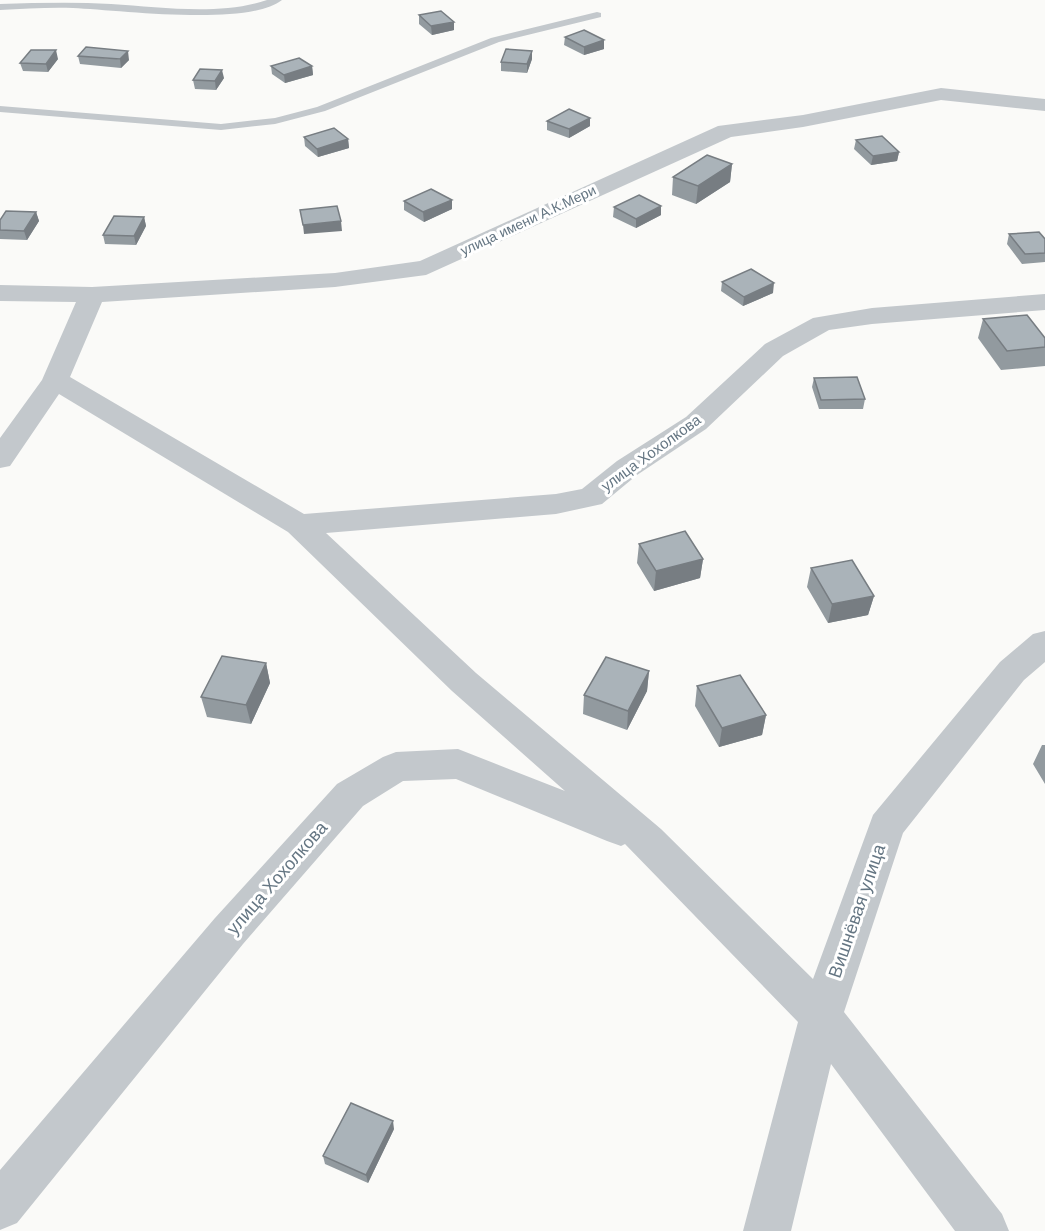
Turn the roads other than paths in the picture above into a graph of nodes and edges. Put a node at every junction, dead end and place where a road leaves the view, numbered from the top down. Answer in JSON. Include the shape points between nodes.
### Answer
{"nodes":[{"id":1,"x":277,"y":0,"type":"edge"},
{"id":2,"x":0,"y":7,"type":"edge"},
{"id":3,"x":597,"y":15,"type":"dead end"},
{"id":4,"x":1045,"y":105,"type":"edge"},
{"id":5,"x":0,"y":109,"type":"edge"},
{"id":6,"x":0,"y":293,"type":"edge"},
{"id":7,"x":92,"y":295,"type":"junction"},
{"id":8,"x":1045,"y":302,"type":"edge"},
{"id":9,"x":55,"y":380,"type":"junction"},
{"id":10,"x":0,"y":459,"type":"edge"},
{"id":11,"x":299,"y":525,"type":"junction"},
{"id":12,"x":1045,"y":644,"type":"edge"},
{"id":13,"x":647,"y":840,"type":"junction"},
{"id":14,"x":820,"y":1016,"type":"junction"},
{"id":15,"x":0,"y":1206,"type":"edge"},
{"id":16,"x":767,"y":1231,"type":"edge"},
{"id":17,"x":985,"y":1231,"type":"edge"}],
"edges":[{"from":1,"to":2,"type":"lane","via":[[249,9],[207,12],[70,5]]},
{"from":3,"to":5,"type":"lane","via":[[495,40],[321,109],[275,121],[221,127]]},
{"from":4,"to":7,"type":"street","name":"улица имени А.К.Мери","via":[[941,94],[803,121],[726,131],[426,268],[335,279]]},
{"from":6,"to":7,"type":"street","name":"улица имени А.К.Мери"},
{"from":7,"to":9,"type":"street"},
{"from":8,"to":11,"type":"street","name":"улица Хохолкова","via":[[822,323],[774,350],[696,423],[591,497],[556,504]]},
{"from":9,"to":10,"type":"street"},
{"from":9,"to":11,"type":"street"},
{"from":11,"to":13,"type":"street","via":[[464,682]]},
{"from":12,"to":14,"type":"street","name":"Вишнёвая улица","via":[[1012,671],[886,826]]},
{"from":13,"to":14,"type":"street"},
{"from":13,"to":15,"type":"street","name":"улица Хохолкова","via":[[458,764],[396,767],[350,795],[230,931]]},
{"from":14,"to":16,"type":"street","name":"Вишнёвая улица"},
{"from":14,"to":17,"type":"street"}]}
